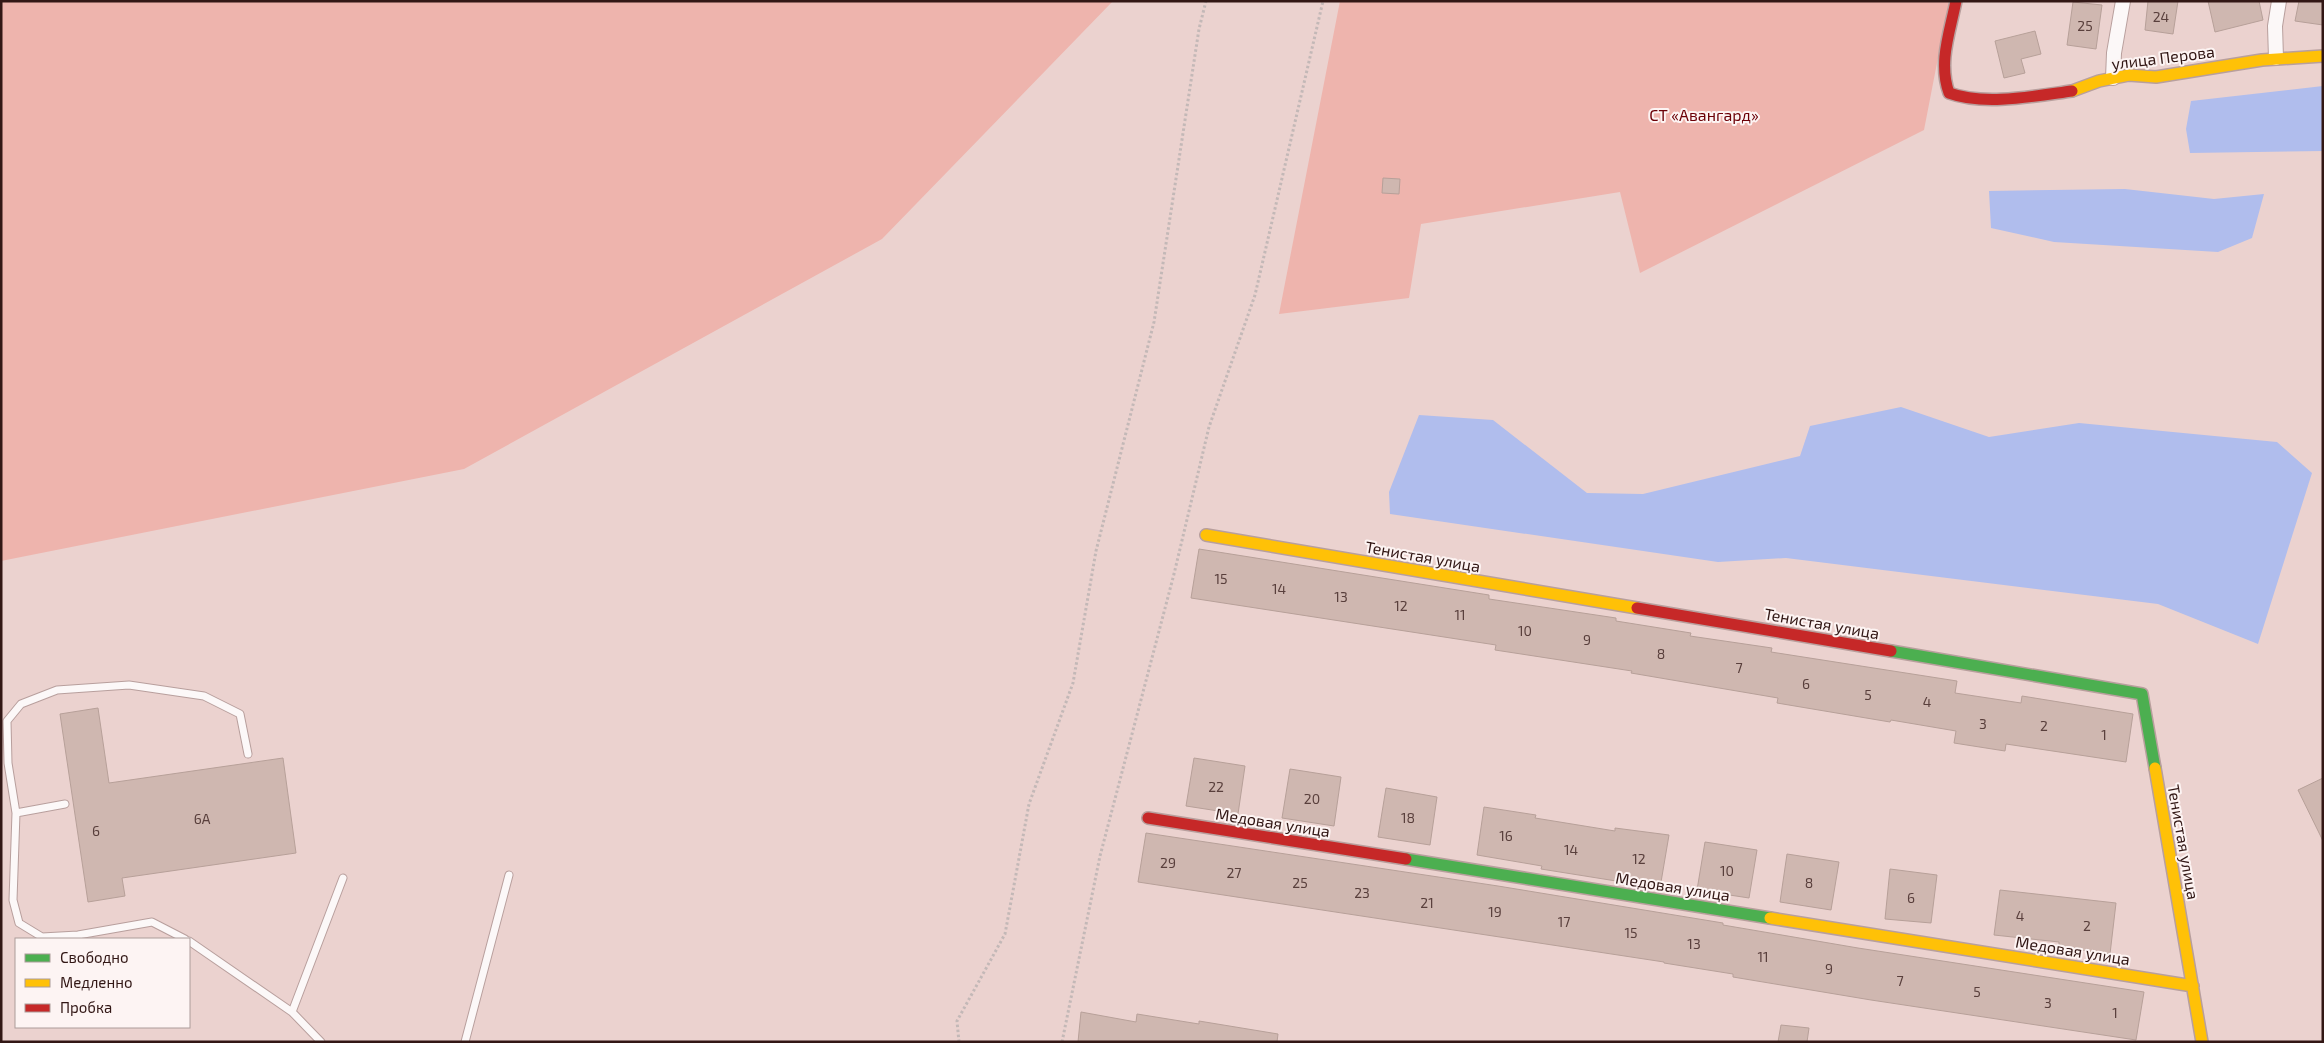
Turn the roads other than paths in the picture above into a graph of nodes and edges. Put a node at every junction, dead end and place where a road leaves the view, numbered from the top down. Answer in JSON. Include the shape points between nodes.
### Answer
{"nodes":[{"id":1,"x":1956,"y":1,"type":"edge"},
{"id":2,"x":2123,"y":1,"type":"edge"},
{"id":3,"x":2279,"y":1,"type":"edge"},
{"id":4,"x":2323,"y":56,"type":"edge"},
{"id":5,"x":2276,"y":58,"type":"junction"},
{"id":6,"x":2113,"y":78,"type":"junction"},
{"id":7,"x":1206,"y":535,"type":"dead end"},
{"id":8,"x":248,"y":754,"type":"dead end"},
{"id":9,"x":64,"y":804,"type":"dead end"},
{"id":10,"x":16,"y":813,"type":"junction"},
{"id":11,"x":1148,"y":818,"type":"dead end"},
{"id":12,"x":509,"y":874,"type":"dead end"},
{"id":13,"x":343,"y":878,"type":"dead end"},
{"id":14,"x":183,"y":938,"type":"edge"},
{"id":15,"x":190,"y":943,"type":"edge"},
{"id":16,"x":2192,"y":986,"type":"junction"},
{"id":17,"x":292,"y":1012,"type":"junction"},
{"id":18,"x":321,"y":1042,"type":"edge"},
{"id":19,"x":465,"y":1042,"type":"edge"},
{"id":20,"x":2202,"y":1042,"type":"edge"}],
"edges":[{"from":1,"to":6,"type":"street","name":"улица Перова","via":[[1943,67],[1949,93],[1964,100],[2027,97],[2072,91]]},
{"from":2,"to":6,"type":"street"},
{"from":3,"to":5,"type":"street"},
{"from":4,"to":5,"type":"street","name":"улица Перова"},
{"from":5,"to":6,"type":"street","name":"улица Перова","via":[[2156,77],[2129,75]]},
{"from":7,"to":16,"type":"street","name":"Тенистая улица","via":[[2142,694]]},
{"from":8,"to":10,"type":"lane","via":[[240,714],[204,696],[129,685],[57,690],[21,704],[7,721],[8,763]]},
{"from":9,"to":10,"type":"lane"},
{"from":10,"to":14,"type":"lane","via":[[13,900],[19,923],[42,937],[78,935],[152,922]]},
{"from":11,"to":16,"type":"street","name":"Медовая улица"},
{"from":12,"to":19,"type":"lane"},
{"from":13,"to":17,"type":"lane"},
{"from":15,"to":17,"type":"lane"},
{"from":16,"to":20,"type":"street"},
{"from":17,"to":18,"type":"lane"}]}
